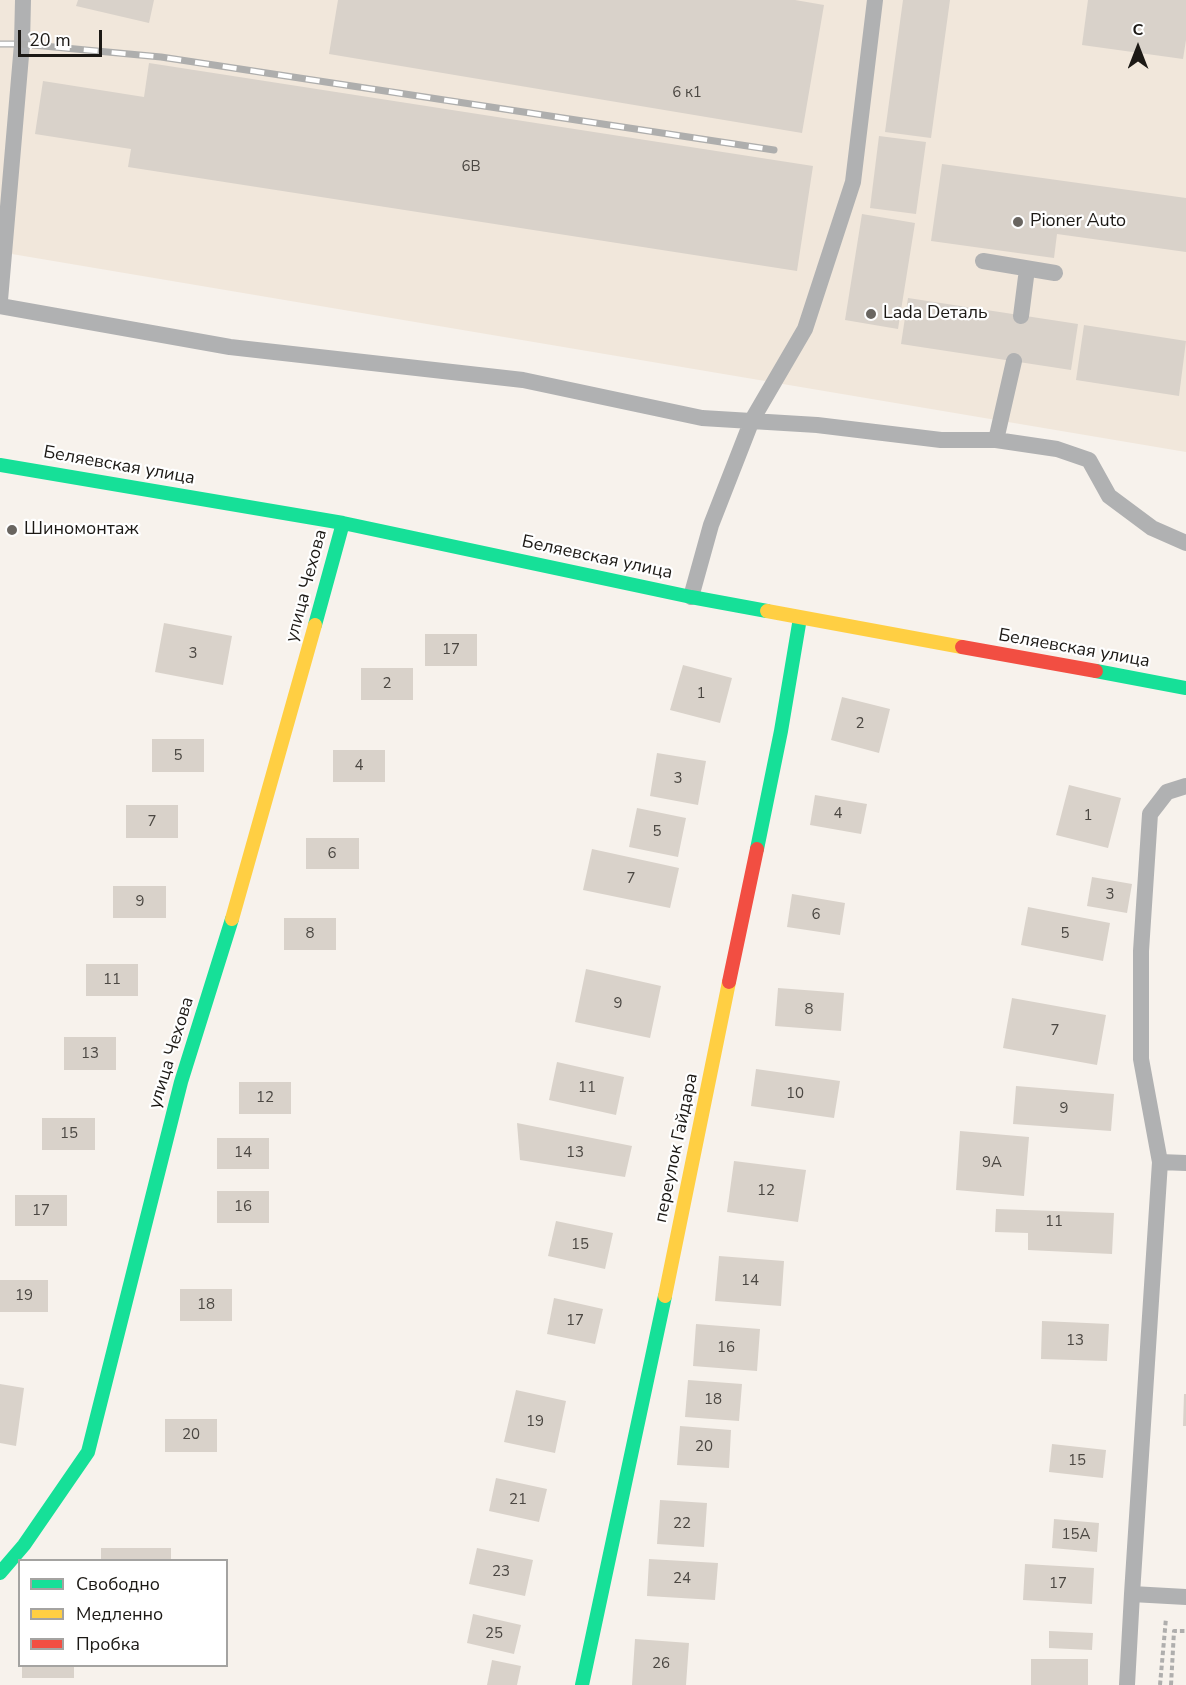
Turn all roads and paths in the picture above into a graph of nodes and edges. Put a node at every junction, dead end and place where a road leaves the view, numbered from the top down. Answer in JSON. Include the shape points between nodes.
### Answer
{"nodes":[{"id":1,"x":23,"y":0,"type":"edge"},
{"id":2,"x":875,"y":0,"type":"edge"},
{"id":3,"x":983,"y":261,"type":"dead end"},
{"id":4,"x":1027,"y":269,"type":"junction"},
{"id":5,"x":1055,"y":273,"type":"dead end"},
{"id":6,"x":0,"y":300,"type":"edge"},
{"id":7,"x":0,"y":306,"type":"edge"},
{"id":8,"x":1021,"y":315,"type":"dead end"},
{"id":9,"x":1014,"y":361,"type":"dead end"},
{"id":10,"x":752,"y":420,"type":"junction"},
{"id":11,"x":996,"y":440,"type":"junction"},
{"id":12,"x":0,"y":465,"type":"edge"},
{"id":13,"x":343,"y":523,"type":"junction"},
{"id":14,"x":1186,"y":543,"type":"edge"},
{"id":15,"x":691,"y":597,"type":"junction"},
{"id":16,"x":800,"y":618,"type":"junction"},
{"id":17,"x":1186,"y":688,"type":"edge"},
{"id":18,"x":1186,"y":786,"type":"edge"},
{"id":19,"x":1160,"y":1162,"type":"junction"},
{"id":20,"x":1186,"y":1163,"type":"edge"},
{"id":21,"x":0,"y":1574,"type":"edge"},
{"id":22,"x":1132,"y":1594,"type":"junction"},
{"id":23,"x":1186,"y":1597,"type":"edge"},
{"id":24,"x":1164,"y":1618,"type":"dead end"},
{"id":25,"x":1186,"y":1631,"type":"edge"},
{"id":26,"x":582,"y":1685,"type":"edge"},
{"id":27,"x":1128,"y":1685,"type":"edge"},
{"id":28,"x":1160,"y":1685,"type":"edge"},
{"id":29,"x":1171,"y":1685,"type":"edge"}],
"edges":[{"from":1,"to":6,"type":"lane"},
{"from":2,"to":10,"type":"lane","via":[[853,182],[805,329]]},
{"from":3,"to":4,"type":"lane"},
{"from":4,"to":5,"type":"lane"},
{"from":4,"to":8,"type":"lane"},
{"from":7,"to":10,"type":"lane","via":[[230,347],[523,380],[702,417]]},
{"from":9,"to":11,"type":"lane"},
{"from":10,"to":11,"type":"lane","via":[[941,440]]},
{"from":10,"to":15,"type":"lane","via":[[711,525]]},
{"from":11,"to":14,"type":"lane","via":[[1057,449],[1089,460],[1109,496],[1152,528]]},
{"from":12,"to":13,"type":"street","name":"Беляевская улица"},
{"from":13,"to":15,"type":"street","name":"Беляевская улица"},
{"from":13,"to":21,"type":"street","name":"улица Чехова","via":[[247,871],[180,1082],[88,1452]]},
{"from":15,"to":16,"type":"street","name":"Беляевская улица"},
{"from":16,"to":17,"type":"street","name":"Беляевская улица"},
{"from":16,"to":26,"type":"street","name":"переулок Гайдара","via":[[781,731]]},
{"from":18,"to":19,"type":"lane","via":[[1167,792],[1150,814],[1141,951],[1141,1059]]},
{"from":19,"to":20,"type":"lane"},
{"from":19,"to":22,"type":"lane"},
{"from":22,"to":23,"type":"lane"},
{"from":22,"to":27,"type":"lane"},
{"from":24,"to":28,"type":"path"},
{"from":25,"to":29,"type":"path","via":[[1174,1631]]}]}
